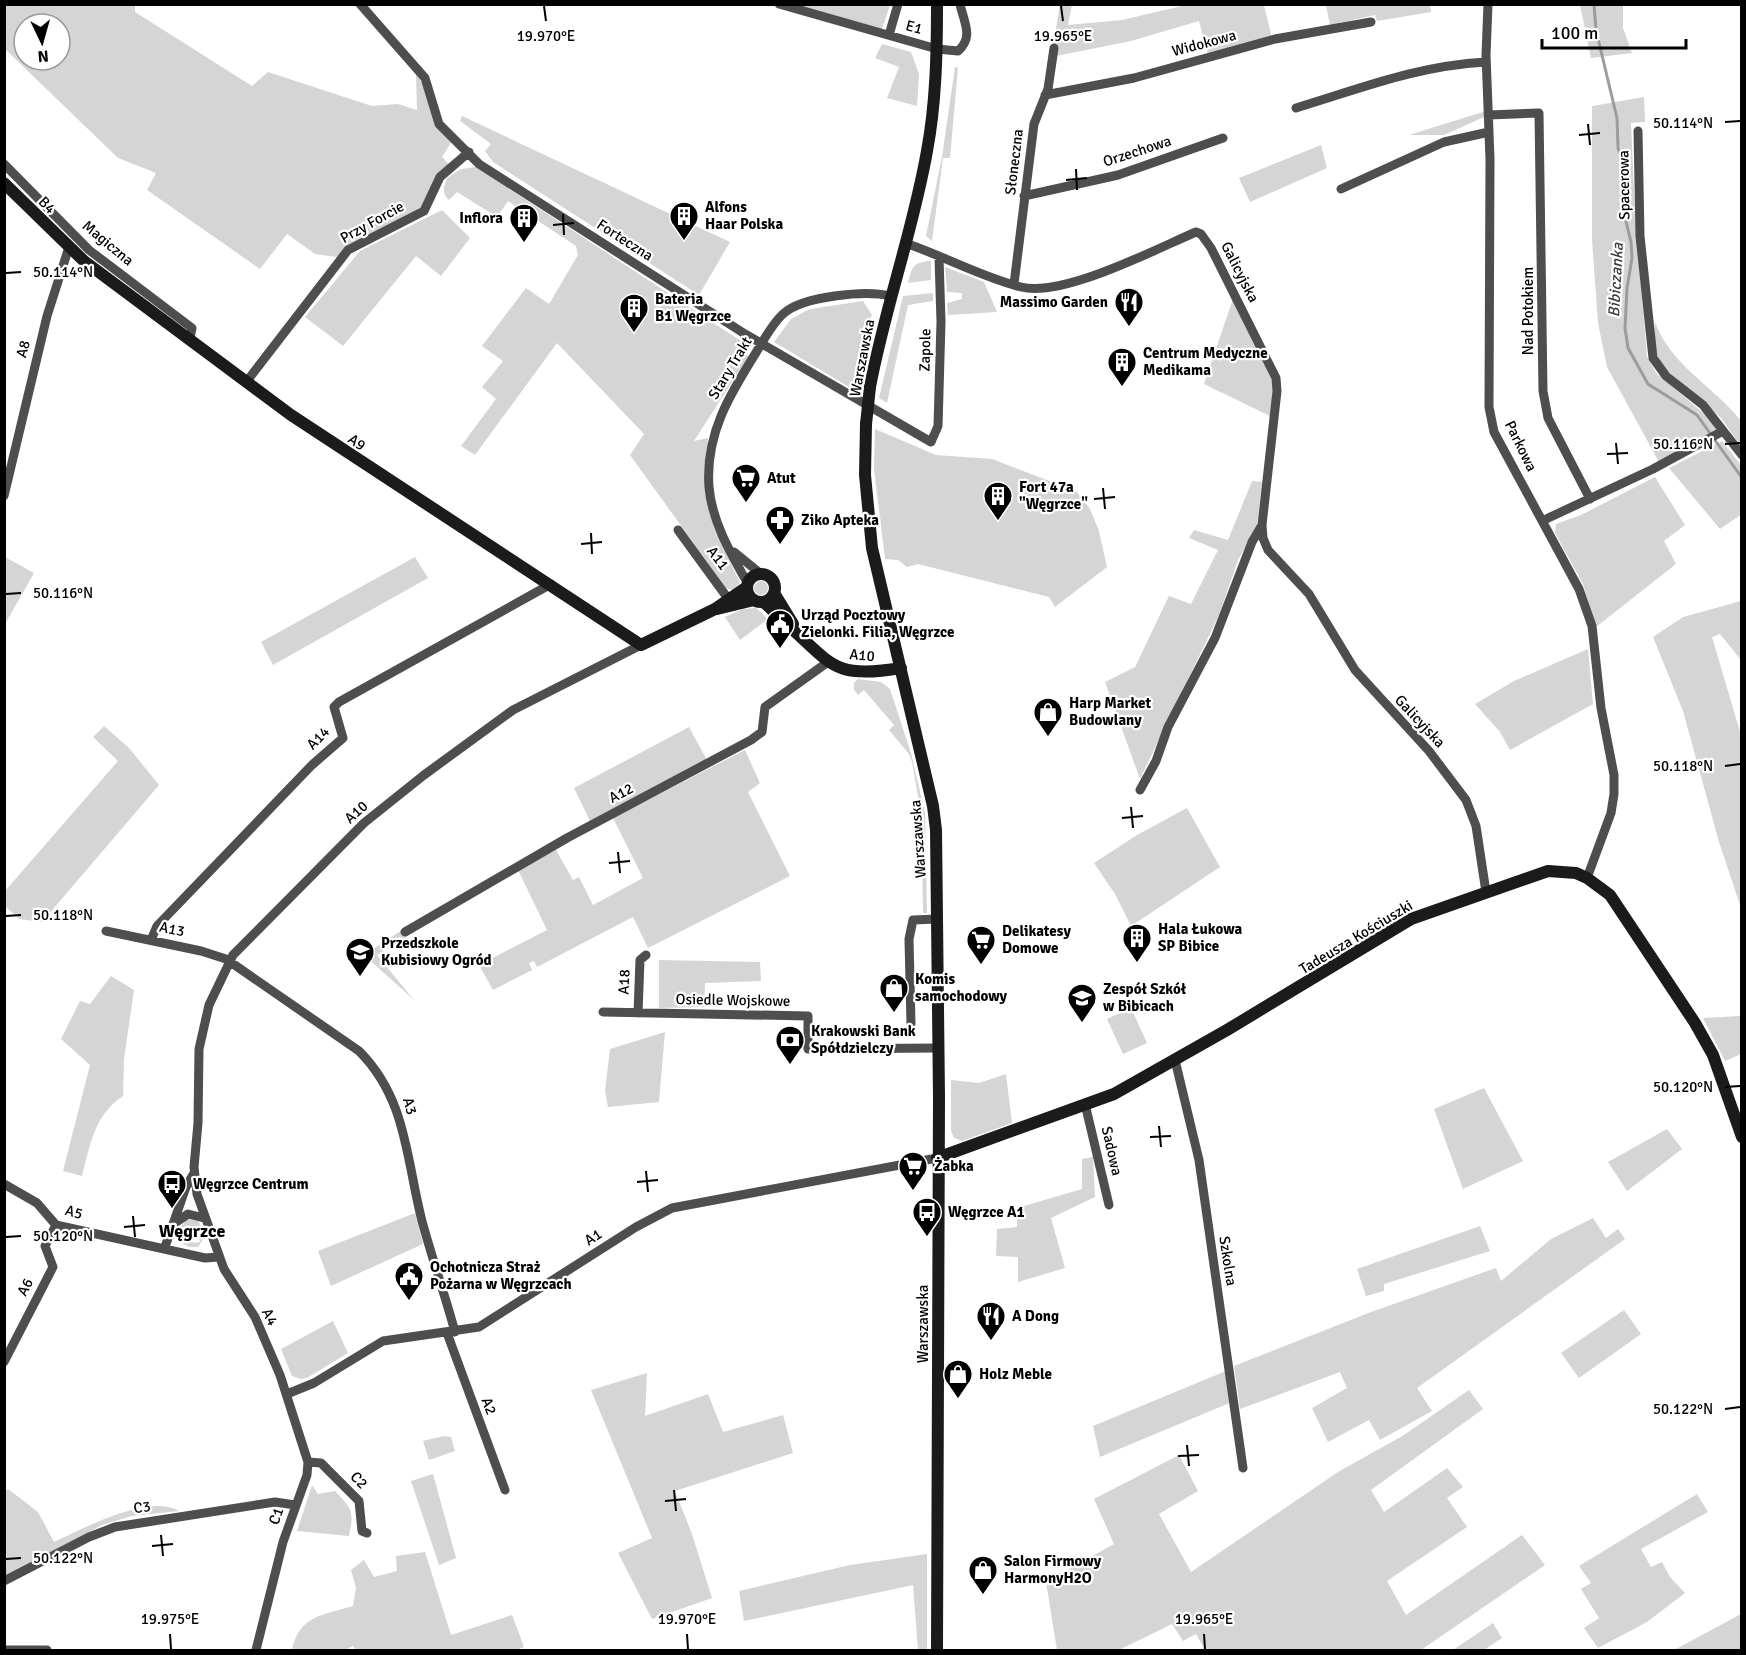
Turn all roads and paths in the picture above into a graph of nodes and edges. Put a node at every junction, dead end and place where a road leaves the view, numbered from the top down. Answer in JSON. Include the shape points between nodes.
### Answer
{"nodes":[{"id":1,"x":360,"y":4,"type":"edge"},
{"id":2,"x":779,"y":4,"type":"edge"},
{"id":3,"x":898,"y":4,"type":"edge"},
{"id":4,"x":937,"y":4,"type":"edge"},
{"id":5,"x":960,"y":4,"type":"edge"},
{"id":6,"x":1488,"y":4,"type":"edge"},
{"id":7,"x":1371,"y":21,"type":"dead end"},
{"id":8,"x":889,"y":35,"type":"junction"},
{"id":9,"x":1054,"y":48,"type":"dead end"},
{"id":10,"x":937,"y":49,"type":"junction"},
{"id":11,"x":1486,"y":62,"type":"junction"},
{"id":12,"x":1046,"y":95,"type":"junction"},
{"id":13,"x":1296,"y":108,"type":"dead end"},
{"id":14,"x":1489,"y":115,"type":"junction"},
{"id":15,"x":1638,"y":131,"type":"dead end"},
{"id":16,"x":1489,"y":132,"type":"junction"},
{"id":17,"x":1223,"y":138,"type":"dead end"},
{"id":18,"x":469,"y":152,"type":"junction"},
{"id":19,"x":4,"y":164,"type":"edge"},
{"id":20,"x":4,"y":183,"type":"edge"},
{"id":21,"x":1341,"y":189,"type":"dead end"},
{"id":22,"x":1024,"y":196,"type":"junction"},
{"id":23,"x":905,"y":243,"type":"junction"},
{"id":24,"x":69,"y":247,"type":"junction"},
{"id":25,"x":939,"y":257,"type":"junction"},
{"id":26,"x":1014,"y":284,"type":"junction"},
{"id":27,"x":890,"y":296,"type":"junction"},
{"id":28,"x":190,"y":339,"type":"junction"},
{"id":29,"x":762,"y":344,"type":"junction"},
{"id":30,"x":247,"y":381,"type":"junction"},
{"id":31,"x":1720,"y":432,"type":"junction"},
{"id":32,"x":931,"y":442,"type":"joint"},
{"id":33,"x":1742,"y":455,"type":"edge"},
{"id":34,"x":4,"y":496,"type":"edge"},
{"id":35,"x":1590,"y":499,"type":"junction"},
{"id":36,"x":1544,"y":520,"type":"junction"},
{"id":37,"x":1262,"y":525,"type":"junction"},
{"id":38,"x":678,"y":530,"type":"dead end"},
{"id":39,"x":730,"y":548,"type":"junction"},
{"id":40,"x":761,"y":574,"type":"junction"},
{"id":41,"x":551,"y":584,"type":"junction"},
{"id":42,"x":748,"y":586,"type":"junction"},
{"id":43,"x":774,"y":593,"type":"junction"},
{"id":44,"x":759,"y":601,"type":"junction"},
{"id":45,"x":731,"y":603,"type":"junction"},
{"id":46,"x":798,"y":633,"type":"junction"},
{"id":47,"x":641,"y":645,"type":"junction"},
{"id":48,"x":828,"y":662,"type":"junction"},
{"id":49,"x":901,"y":668,"type":"junction"},
{"id":50,"x":1140,"y":790,"type":"dead end"},
{"id":51,"x":1587,"y":878,"type":"junction"},
{"id":52,"x":1486,"y":892,"type":"junction"},
{"id":53,"x":937,"y":918,"type":"junction"},
{"id":54,"x":106,"y":931,"type":"dead end"},
{"id":55,"x":405,"y":932,"type":"dead end"},
{"id":56,"x":151,"y":939,"type":"junction"},
{"id":57,"x":646,"y":955,"type":"dead end"},
{"id":58,"x":229,"y":961,"type":"junction"},
{"id":59,"x":603,"y":1012,"type":"dead end"},
{"id":60,"x":638,"y":1013,"type":"junction"},
{"id":61,"x":911,"y":1024,"type":"dead end"},
{"id":62,"x":938,"y":1048,"type":"junction"},
{"id":63,"x":1175,"y":1060,"type":"junction"},
{"id":64,"x":1085,"y":1104,"type":"junction"},
{"id":65,"x":1741,"y":1133,"type":"edge"},
{"id":66,"x":937,"y":1158,"type":"junction"},
{"id":67,"x":194,"y":1173,"type":"junction"},
{"id":68,"x":4,"y":1184,"type":"edge"},
{"id":69,"x":1109,"y":1205,"type":"dead end"},
{"id":70,"x":204,"y":1218,"type":"junction"},
{"id":71,"x":56,"y":1225,"type":"junction"},
{"id":72,"x":174,"y":1225,"type":"junction"},
{"id":73,"x":165,"y":1247,"type":"junction"},
{"id":74,"x":219,"y":1257,"type":"junction"},
{"id":75,"x":451,"y":1332,"type":"junction"},
{"id":76,"x":4,"y":1362,"type":"edge"},
{"id":77,"x":287,"y":1394,"type":"junction"},
{"id":78,"x":308,"y":1462,"type":"junction"},
{"id":79,"x":1243,"y":1468,"type":"dead end"},
{"id":80,"x":505,"y":1490,"type":"dead end"},
{"id":81,"x":295,"y":1505,"type":"junction"},
{"id":82,"x":367,"y":1533,"type":"dead end"},
{"id":83,"x":4,"y":1581,"type":"edge"},
{"id":84,"x":4,"y":1650,"type":"edge"},
{"id":85,"x":47,"y":1650,"type":"edge"},
{"id":86,"x":256,"y":1650,"type":"edge"},
{"id":87,"x":937,"y":1650,"type":"edge"}],
"edges":[{"from":1,"to":18,"type":"street","name":"Forteczna","via":[[425,78],[439,124]]},
{"from":2,"to":8,"type":"street","name":"E1"},
{"from":3,"to":8,"type":"street"},
{"from":4,"to":10,"type":"street","name":"Warszawska"},
{"from":5,"to":10,"type":"street","via":[[967,43],[958,51]]},
{"from":6,"to":11,"type":"street","name":"Parkowa"},
{"from":7,"to":12,"type":"street","name":"Widokowa","via":[[1275,39],[1134,78]]},
{"from":8,"to":10,"type":"street","name":"E1"},
{"from":9,"to":12,"type":"street","name":"Słoneczna"},
{"from":10,"to":23,"type":"street","name":"Warszawska","via":[[928,148]]},
{"from":11,"to":13,"type":"street","via":[[1445,64]]},
{"from":11,"to":14,"type":"street","name":"Parkowa"},
{"from":12,"to":22,"type":"street","name":"Słoneczna","via":[[1034,124]]},
{"from":14,"to":16,"type":"street","name":"Parkowa"},
{"from":14,"to":35,"type":"street","name":"Nad Potokiem","via":[[1539,113],[1543,391],[1548,418]]},
{"from":15,"to":31,"type":"street","name":"Spacerowa","via":[[1640,236],[1653,358],[1666,376],[1703,405]]},
{"from":16,"to":21,"type":"street","via":[[1444,142]]},
{"from":16,"to":36,"type":"street","name":"Parkowa","via":[[1490,407],[1494,432]]},
{"from":17,"to":22,"type":"street","name":"Orzechowa","via":[[1118,175]]},
{"from":18,"to":29,"type":"street","name":"Forteczna","via":[[479,164]]},
{"from":18,"to":30,"type":"street","name":"Przy Forcie","via":[[440,177],[424,211],[348,250]]},
{"from":19,"to":28,"type":"street","name":"Magiczna","via":[[84,245],[192,328]]},
{"from":20,"to":24,"type":"street","name":"B4"},
{"from":22,"to":26,"type":"street","name":"Słoneczna"},
{"from":23,"to":25,"type":"street","name":"Galicyjska"},
{"from":23,"to":27,"type":"street","name":"Warszawska"},
{"from":24,"to":28,"type":"street","name":"A9"},
{"from":24,"to":34,"type":"street","name":"A8","via":[[47,316]]},
{"from":25,"to":26,"type":"street","name":"Galicyjska"},
{"from":25,"to":32,"type":"street","name":"Zapole","via":[[938,426]]},
{"from":26,"to":37,"type":"street","name":"Galicyjska","via":[[1045,288],[1075,282],[1196,232],[1201,234],[1276,378]]},
{"from":27,"to":29,"type":"street","name":"Stary Trakt","via":[[869,293],[809,301],[783,314]]},
{"from":27,"to":49,"type":"street","name":"Warszawska","bridge":true,"via":[[870,387],[865,475],[870,532]]},
{"from":28,"to":30,"type":"street","name":"A9"},
{"from":29,"to":32,"type":"street","name":"Forteczna"},
{"from":29,"to":39,"type":"street","name":"Stary Trakt","via":[[724,405],[710,453],[711,497],[718,525]]},
{"from":30,"to":41,"type":"street","name":"A9","via":[[365,466]]},
{"from":31,"to":33,"type":"street","name":"Spacerowa"},
{"from":31,"to":35,"type":"street"},
{"from":35,"to":36,"type":"street"},
{"from":36,"to":51,"type":"street","name":"Parkowa","via":[[1580,589],[1592,626],[1601,708],[1614,775],[1611,813]]},
{"from":37,"to":50,"type":"street","name":"Galicyjska","via":[[1215,638]]},
{"from":37,"to":52,"type":"street","name":"Galicyjska","via":[[1268,550],[1309,594],[1355,670],[1429,751],[1466,800],[1476,826]]},
{"from":38,"to":45,"type":"street","name":"A11"},
{"from":39,"to":40,"type":"street","name":"Stary Trakt"},
{"from":39,"to":42,"type":"street","name":"Stary Trakt"},
{"from":40,"to":42,"type":"street","via":[[753,577]]},
{"from":40,"to":43,"type":"street","via":[[772,579]]},
{"from":41,"to":47,"type":"street","name":"A9"},
{"from":41,"to":56,"type":"street","name":"A14","via":[[339,702],[334,707],[344,738],[312,765],[157,926]]},
{"from":42,"to":44,"type":"street"},
{"from":42,"to":45,"type":"street","name":"A10"},
{"from":43,"to":44,"type":"street"},
{"from":43,"to":46,"type":"street","name":"A10"},
{"from":44,"to":45,"type":"street","name":"A10"},
{"from":44,"to":46,"type":"street","name":"A10"},
{"from":45,"to":47,"type":"street","name":"A10"},
{"from":46,"to":48,"type":"street","name":"A10"},
{"from":47,"to":58,"type":"street","name":"A10","via":[[513,710],[424,775],[364,823]]},
{"from":48,"to":49,"type":"street","name":"A10","via":[[864,674]]},
{"from":48,"to":55,"type":"street","name":"A12","via":[[765,707],[762,732],[751,740],[567,838]]},
{"from":49,"to":53,"type":"street","name":"Warszawska","via":[[933,806]]},
{"from":51,"to":52,"type":"street","name":"Tadeusza Kościuszki","via":[[1576,873],[1548,872]]},
{"from":51,"to":65,"type":"street","name":"Tadeusza Kościuszki","via":[[1610,895],[1695,1023],[1713,1056]]},
{"from":52,"to":63,"type":"street","name":"Tadeusza Kościuszki","via":[[1404,923]]},
{"from":53,"to":61,"type":"street","via":[[913,920],[909,939]]},
{"from":53,"to":62,"type":"street","name":"Warszawska"},
{"from":54,"to":56,"type":"street","name":"A13"},
{"from":56,"to":58,"type":"street","name":"A13"},
{"from":57,"to":60,"type":"street","name":"A18","via":[[640,960]]},
{"from":58,"to":67,"type":"street","name":"A10","via":[[209,1005],[200,1039]]},
{"from":58,"to":75,"type":"street","name":"A3","via":[[359,1051],[378,1070],[394,1104],[407,1148]]},
{"from":59,"to":60,"type":"street","name":"Osiedle Wojskowe"},
{"from":60,"to":62,"type":"street","name":"Osiedle Wojskowe","via":[[808,1016],[808,1049]]},
{"from":62,"to":66,"type":"street","name":"Warszawska"},
{"from":63,"to":64,"type":"street","name":"Tadeusza Kościuszki","via":[[1114,1094]]},
{"from":63,"to":79,"type":"street","name":"Szkolna","via":[[1199,1160]]},
{"from":64,"to":66,"type":"street","name":"Tadeusza Kościuszki"},
{"from":64,"to":69,"type":"street","name":"Sadowa"},
{"from":66,"to":75,"type":"street","name":"A1","via":[[672,1208],[479,1327]]},
{"from":66,"to":87,"type":"street","name":"Warszawska"},
{"from":67,"to":70,"type":"street","name":"A10"},
{"from":67,"to":72,"type":"street","name":"A10"},
{"from":68,"to":71,"type":"street","name":"A5","via":[[37,1203]]},
{"from":70,"to":72,"type":"street","via":[[188,1214]]},
{"from":70,"to":74,"type":"street","name":"A10"},
{"from":71,"to":73,"type":"street","name":"A5"},
{"from":71,"to":76,"type":"street","name":"A6","via":[[45,1246],[52,1267]]},
{"from":72,"to":73,"type":"street","name":"A10"},
{"from":73,"to":74,"type":"street","name":"A5","via":[[205,1258]]},
{"from":74,"to":77,"type":"street","name":"A4","via":[[255,1317]]},
{"from":75,"to":77,"type":"street","name":"A1","via":[[383,1341],[314,1383]]},
{"from":75,"to":80,"type":"street","name":"A2"},
{"from":77,"to":78,"type":"street"},
{"from":78,"to":81,"type":"street","name":"C1"},
{"from":78,"to":82,"type":"street","name":"C2","via":[[321,1463],[353,1494],[360,1506],[362,1531]]},
{"from":81,"to":83,"type":"street","name":"C3","via":[[275,1502],[115,1527]]},
{"from":81,"to":86,"type":"street","name":"C1"},
{"from":84,"to":85,"type":"street"}]}
